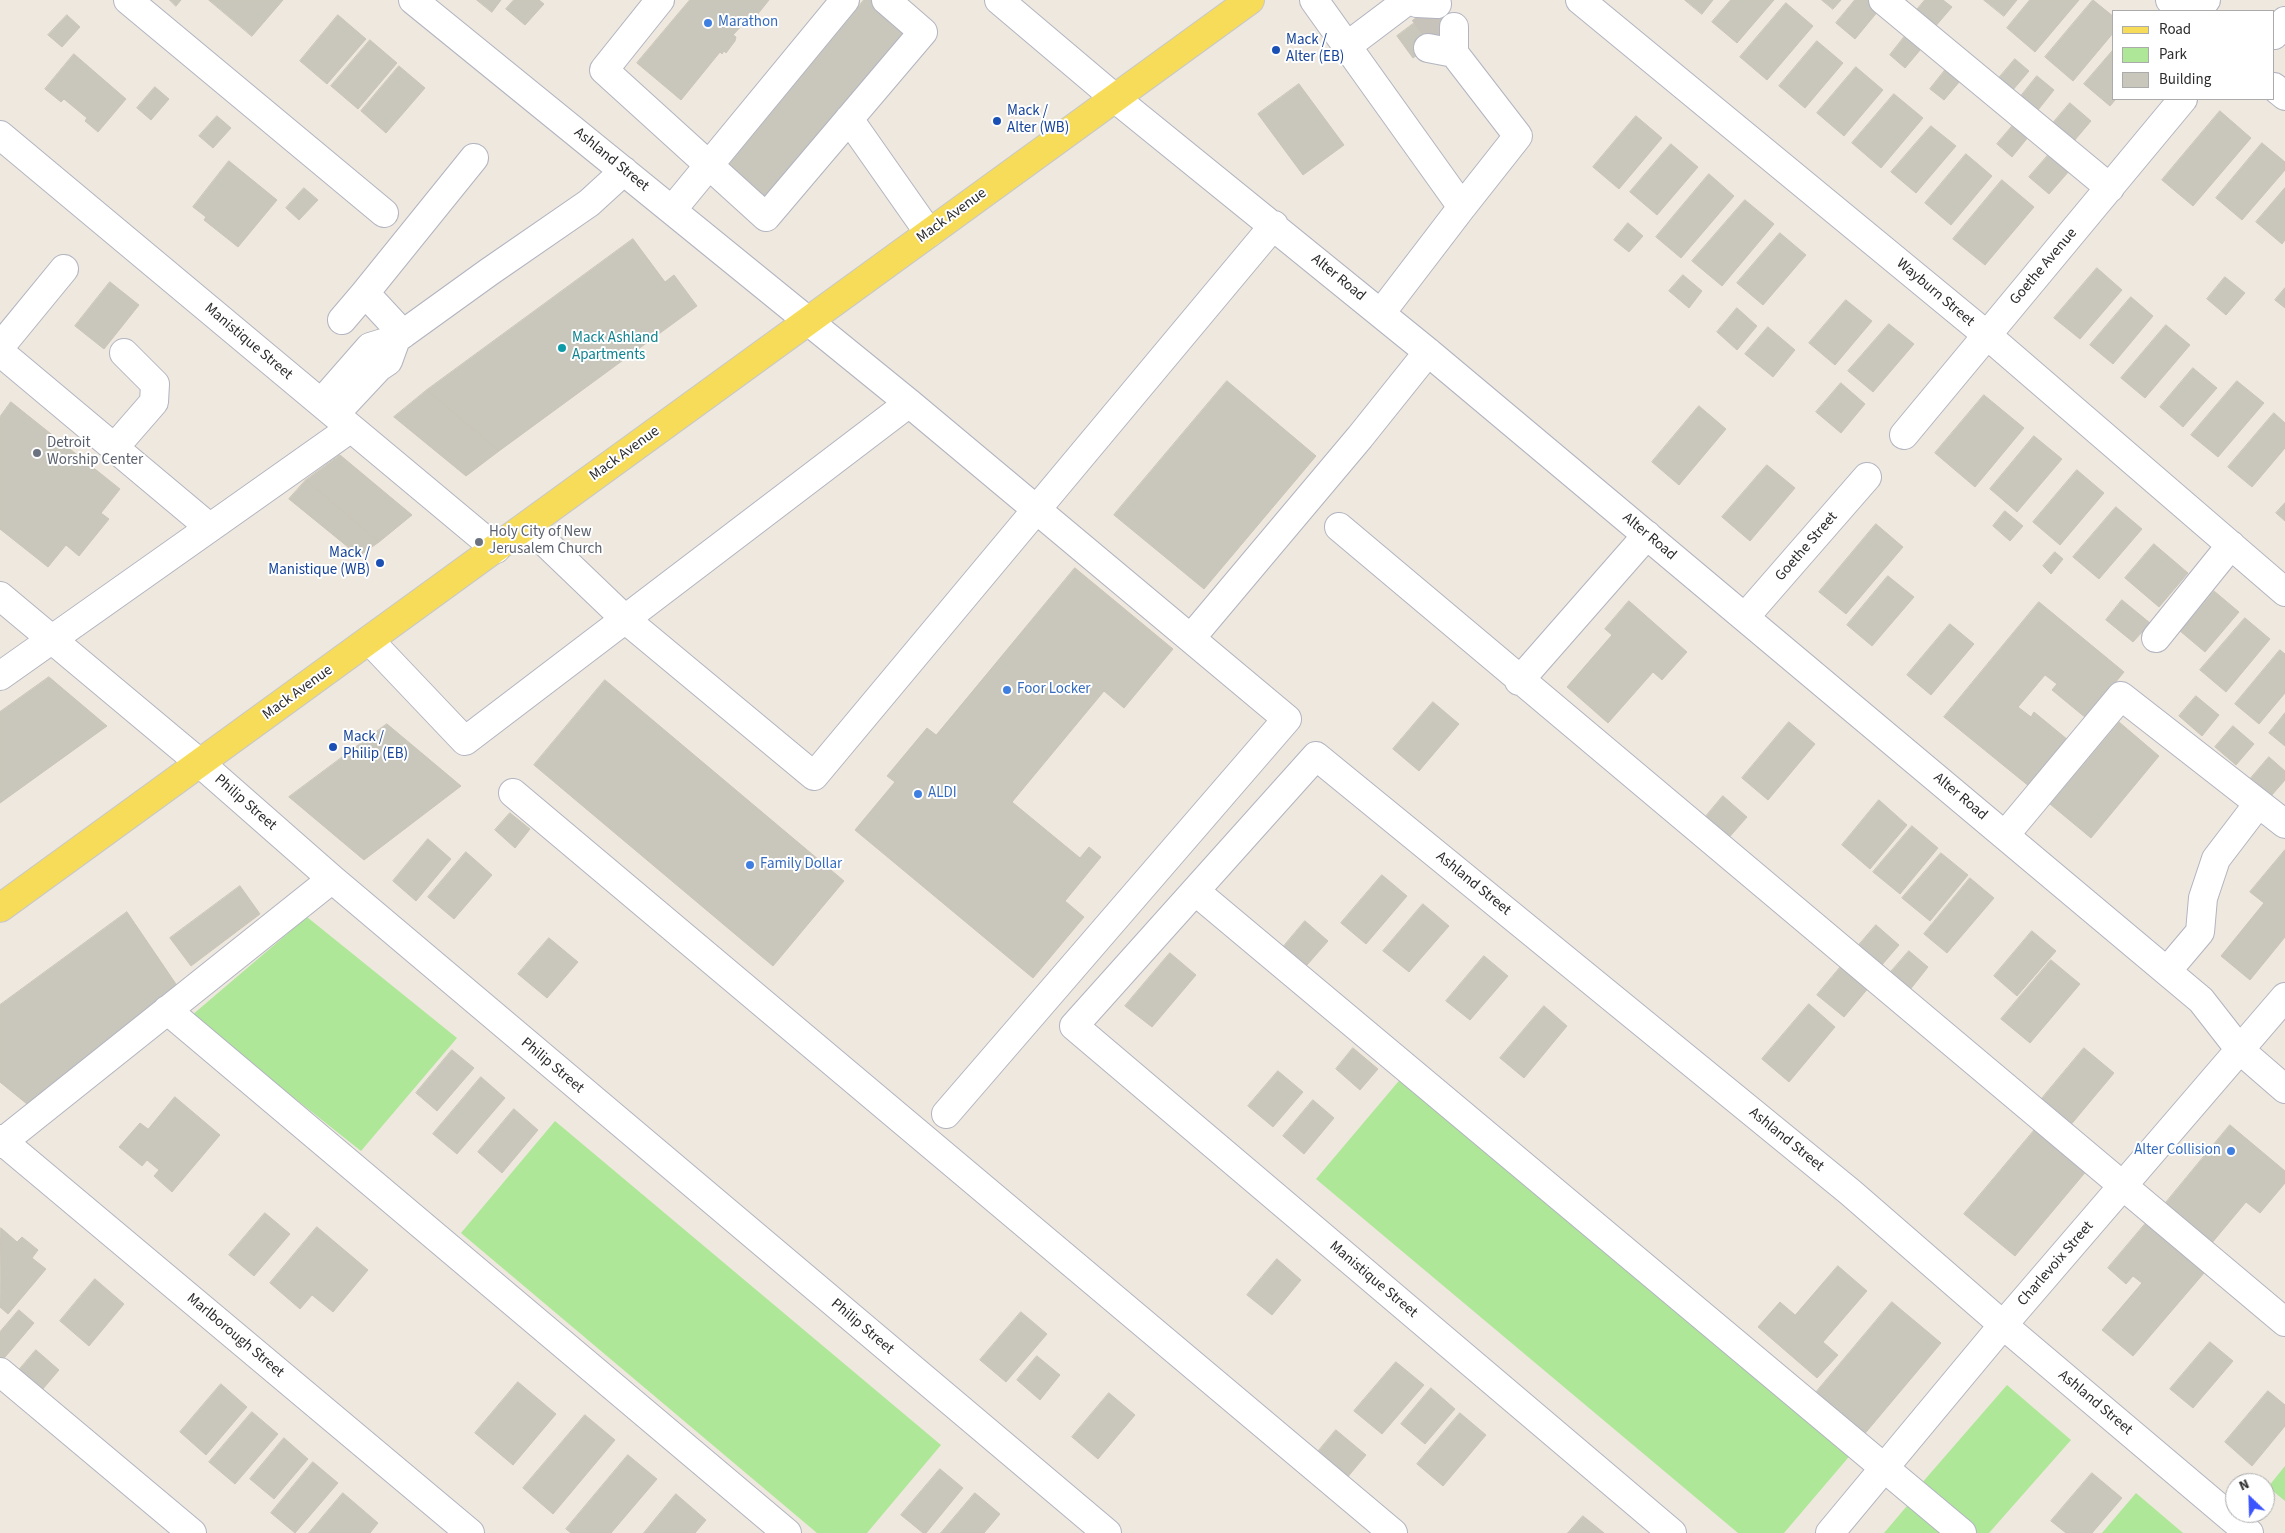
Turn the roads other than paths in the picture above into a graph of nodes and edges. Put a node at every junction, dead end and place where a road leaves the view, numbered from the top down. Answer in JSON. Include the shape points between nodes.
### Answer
{"nodes":[{"id":1,"x":128,"y":0,"type":"edge"},
{"id":2,"x":413,"y":0,"type":"edge"},
{"id":3,"x":660,"y":0,"type":"edge"},
{"id":4,"x":886,"y":0,"type":"edge"},
{"id":5,"x":999,"y":0,"type":"edge"},
{"id":6,"x":1250,"y":0,"type":"edge"},
{"id":7,"x":1314,"y":0,"type":"edge"},
{"id":8,"x":1580,"y":0,"type":"edge"},
{"id":9,"x":1883,"y":0,"type":"edge"},
{"id":10,"x":2170,"y":0,"type":"edge"},
{"id":11,"x":2206,"y":0,"type":"edge"},
{"id":12,"x":842,"y":1,"type":"edge"},
{"id":13,"x":1419,"y":7,"type":"edge"},
{"id":14,"x":2183,"y":10,"type":"edge"},
{"id":15,"x":2198,"y":10,"type":"edge"},
{"id":16,"x":2285,"y":21,"type":"edge"},
{"id":17,"x":2275,"y":34,"type":"edge"},
{"id":18,"x":1445,"y":41,"type":"tunnel mouth"},
{"id":19,"x":1347,"y":46,"type":"junction"},
{"id":20,"x":2275,"y":88,"type":"edge"},
{"id":21,"x":2285,"y":96,"type":"edge"},
{"id":22,"x":1116,"y":99,"type":"junction"},
{"id":23,"x":2182,"y":100,"type":"edge"},
{"id":24,"x":849,"y":119,"type":"junction"},
{"id":25,"x":0,"y":135,"type":"edge"},
{"id":26,"x":474,"y":158,"type":"dead end"},
{"id":27,"x":615,"y":164,"type":"junction"},
{"id":28,"x":709,"y":166,"type":"junction"},
{"id":29,"x":2110,"y":188,"type":"junction"},
{"id":30,"x":1462,"y":207,"type":"junction"},
{"id":31,"x":672,"y":210,"type":"junction"},
{"id":32,"x":384,"y":213,"type":"dead end"},
{"id":33,"x":1274,"y":225,"type":"junction"},
{"id":34,"x":929,"y":233,"type":"junction"},
{"id":35,"x":64,"y":268,"type":"dead end"},
{"id":36,"x":365,"y":292,"type":"junction"},
{"id":37,"x":1381,"y":313,"type":"junction"},
{"id":38,"x":342,"y":320,"type":"dead end"},
{"id":39,"x":808,"y":320,"type":"junction"},
{"id":40,"x":400,"y":336,"type":"junction"},
{"id":41,"x":1988,"y":336,"type":"junction"},
{"id":42,"x":0,"y":347,"type":"edge"},
{"id":43,"x":0,"y":352,"type":"edge"},
{"id":44,"x":124,"y":352,"type":"dead end"},
{"id":45,"x":1428,"y":352,"type":"junction"},
{"id":46,"x":909,"y":403,"type":"junction"},
{"id":47,"x":335,"y":415,"type":"junction"},
{"id":48,"x":1904,"y":435,"type":"dead end"},
{"id":49,"x":114,"y":448,"type":"junction"},
{"id":50,"x":1867,"y":477,"type":"dead end"},
{"id":51,"x":1036,"y":510,"type":"junction"},
{"id":52,"x":528,"y":526,"type":"junction"},
{"id":53,"x":209,"y":527,"type":"junction"},
{"id":54,"x":1339,"y":527,"type":"dead end"},
{"id":55,"x":1647,"y":534,"type":"junction"},
{"id":56,"x":2231,"y":545,"type":"junction"},
{"id":57,"x":496,"y":549,"type":"junction"},
{"id":58,"x":2285,"y":592,"type":"edge"},
{"id":59,"x":0,"y":596,"type":"edge"},
{"id":60,"x":1745,"y":617,"type":"junction"},
{"id":61,"x":625,"y":619,"type":"junction"},
{"id":62,"x":1191,"y":638,"type":"junction"},
{"id":63,"x":2156,"y":638,"type":"dead end"},
{"id":64,"x":50,"y":639,"type":"junction"},
{"id":65,"x":370,"y":641,"type":"junction"},
{"id":66,"x":0,"y":676,"type":"edge"},
{"id":67,"x":1519,"y":681,"type":"junction"},
{"id":68,"x":201,"y":764,"type":"junction"},
{"id":69,"x":513,"y":793,"type":"dead end"},
{"id":70,"x":2258,"y":804,"type":"junction"},
{"id":71,"x":2285,"y":824,"type":"edge"},
{"id":72,"x":2004,"y":835,"type":"junction"},
{"id":73,"x":332,"y":879,"type":"junction"},
{"id":74,"x":1195,"y":891,"type":"junction"},
{"id":75,"x":0,"y":908,"type":"edge"},
{"id":76,"x":2167,"y":971,"type":"junction"},
{"id":77,"x":2285,"y":997,"type":"edge"},
{"id":78,"x":167,"y":1010,"type":"junction"},
{"id":79,"x":2240,"y":1050,"type":"junction"},
{"id":80,"x":2285,"y":1089,"type":"edge"},
{"id":81,"x":946,"y":1114,"type":"dead end"},
{"id":82,"x":1,"y":1141,"type":"edge"},
{"id":83,"x":2123,"y":1187,"type":"junction"},
{"id":84,"x":2285,"y":1322,"type":"edge"},
{"id":85,"x":2003,"y":1325,"type":"junction"},
{"id":86,"x":0,"y":1372,"type":"edge"},
{"id":87,"x":1884,"y":1468,"type":"junction"},
{"id":88,"x":192,"y":1533,"type":"edge"},
{"id":89,"x":470,"y":1533,"type":"edge"},
{"id":90,"x":787,"y":1533,"type":"edge"},
{"id":91,"x":1107,"y":1533,"type":"edge"},
{"id":92,"x":1394,"y":1533,"type":"edge"},
{"id":93,"x":1672,"y":1533,"type":"edge"},
{"id":94,"x":1830,"y":1533,"type":"edge"},
{"id":95,"x":1962,"y":1533,"type":"edge"},
{"id":96,"x":2249,"y":1533,"type":"edge"}],
"edges":[{"from":1,"to":32,"type":"street"},
{"from":2,"to":27,"type":"street","name":"Ashland Street"},
{"from":3,"to":28,"type":"street","via":[[604,70]]},
{"from":4,"to":24,"type":"street","via":[[923,32]]},
{"from":5,"to":22,"type":"street","name":"Alter Road"},
{"from":6,"to":22,"type":"main road","name":"Mack Avenue"},
{"from":7,"to":19,"type":"street"},
{"from":8,"to":41,"type":"street","name":"Wayburn Street"},
{"from":9,"to":29,"type":"street"},
{"from":10,"to":14,"type":"street"},
{"from":11,"to":15,"type":"street"},
{"from":12,"to":28,"type":"street"},
{"from":13,"to":19,"type":"street"},
{"from":16,"to":17,"type":"street"},
{"from":18,"to":30,"type":"street","via":[[1518,136]]},
{"from":19,"to":30,"type":"street"},
{"from":20,"to":21,"type":"street"},
{"from":22,"to":33,"type":"street","name":"Alter Road"},
{"from":22,"to":34,"type":"main road","name":"Mack Avenue"},
{"from":23,"to":29,"type":"street","name":"Goethe Avenue"},
{"from":24,"to":28,"type":"street","via":[[766,218]]},
{"from":24,"to":34,"type":"street"},
{"from":25,"to":47,"type":"street","name":"Manistique Street"},
{"from":26,"to":36,"type":"street"},
{"from":27,"to":31,"type":"street","name":"Ashland Street"},
{"from":27,"to":40,"type":"street","via":[[590,203]]},
{"from":28,"to":31,"type":"street"},
{"from":29,"to":41,"type":"street","name":"Goethe Avenue"},
{"from":30,"to":37,"type":"street"},
{"from":31,"to":39,"type":"street","name":"Ashland Street"},
{"from":33,"to":37,"type":"street","name":"Alter Road"},
{"from":33,"to":51,"type":"street"},
{"from":34,"to":39,"type":"main road","name":"Mack Avenue"},
{"from":35,"to":42,"type":"street"},
{"from":36,"to":38,"type":"street"},
{"from":36,"to":40,"type":"street"},
{"from":37,"to":45,"type":"street","name":"Alter Road"},
{"from":39,"to":46,"type":"street","name":"Ashland Street"},
{"from":39,"to":52,"type":"main road","name":"Mack Avenue"},
{"from":40,"to":47,"type":"street","via":[[388,361]]},
{"from":41,"to":48,"type":"street","name":"Goethe Avenue"},
{"from":41,"to":56,"type":"street","name":"Wayburn Street"},
{"from":43,"to":49,"type":"street"},
{"from":44,"to":49,"type":"street","via":[[155,384],[154,402]]},
{"from":45,"to":55,"type":"street","name":"Alter Road"},
{"from":45,"to":62,"type":"street"},
{"from":46,"to":51,"type":"street","name":"Ashland Street"},
{"from":46,"to":61,"type":"street"},
{"from":47,"to":53,"type":"street"},
{"from":47,"to":57,"type":"street","name":"Manistique Street"},
{"from":49,"to":53,"type":"street"},
{"from":50,"to":60,"type":"street","name":"Goethe Street"},
{"from":51,"to":61,"type":"street","via":[[814,776]]},
{"from":51,"to":62,"type":"street","name":"Ashland Street"},
{"from":52,"to":57,"type":"main road","name":"Mack Avenue"},
{"from":52,"to":61,"type":"street"},
{"from":53,"to":64,"type":"street"},
{"from":54,"to":67,"type":"street"},
{"from":55,"to":60,"type":"street","name":"Alter Road"},
{"from":55,"to":67,"type":"street"},
{"from":56,"to":58,"type":"street","name":"Wayburn Street"},
{"from":56,"to":63,"type":"street"},
{"from":57,"to":65,"type":"main road","name":"Mack Avenue"},
{"from":59,"to":64,"type":"street","name":"Philip Street"},
{"from":60,"to":72,"type":"street","name":"Alter Road"},
{"from":61,"to":65,"type":"street","via":[[465,741]]},
{"from":62,"to":81,"type":"street","name":"Ashland Street","via":[[1287,719]]},
{"from":64,"to":66,"type":"street"},
{"from":64,"to":68,"type":"street","name":"Philip Street"},
{"from":65,"to":68,"type":"main road","name":"Mack Avenue"},
{"from":67,"to":83,"type":"street"},
{"from":68,"to":73,"type":"street","name":"Philip Street"},
{"from":68,"to":75,"type":"main road","name":"Mack Avenue"},
{"from":69,"to":92,"type":"street"},
{"from":70,"to":71,"type":"street"},
{"from":70,"to":72,"type":"street","via":[[2121,696]]},
{"from":70,"to":76,"type":"street","via":[[2216,859],[2203,898],[2200,932]]},
{"from":72,"to":76,"type":"street","name":"Alter Road"},
{"from":73,"to":78,"type":"street"},
{"from":73,"to":91,"type":"street","name":"Philip Street"},
{"from":74,"to":85,"type":"street","name":"Ashland Street","via":[[1316,756],[1850,1192]]},
{"from":74,"to":87,"type":"street"},
{"from":74,"to":93,"type":"street","name":"Manistique Street","via":[[1074,1026]]},
{"from":76,"to":79,"type":"street","name":"Alter Road","via":[[2201,1000]]},
{"from":77,"to":79,"type":"street","name":"Charlevoix Street"},
{"from":78,"to":82,"type":"street"},
{"from":78,"to":90,"type":"street"},
{"from":79,"to":80,"type":"street","name":"Alter Road"},
{"from":79,"to":83,"type":"street","name":"Charlevoix Street"},
{"from":82,"to":89,"type":"street","name":"Marlborough Street"},
{"from":83,"to":84,"type":"street"},
{"from":83,"to":85,"type":"street","name":"Charlevoix Street"},
{"from":85,"to":87,"type":"street","name":"Charlevoix Street"},
{"from":85,"to":96,"type":"street","name":"Ashland Street"},
{"from":86,"to":88,"type":"street"},
{"from":87,"to":94,"type":"street","name":"Charlevoix Street"},
{"from":87,"to":95,"type":"street"}]}
